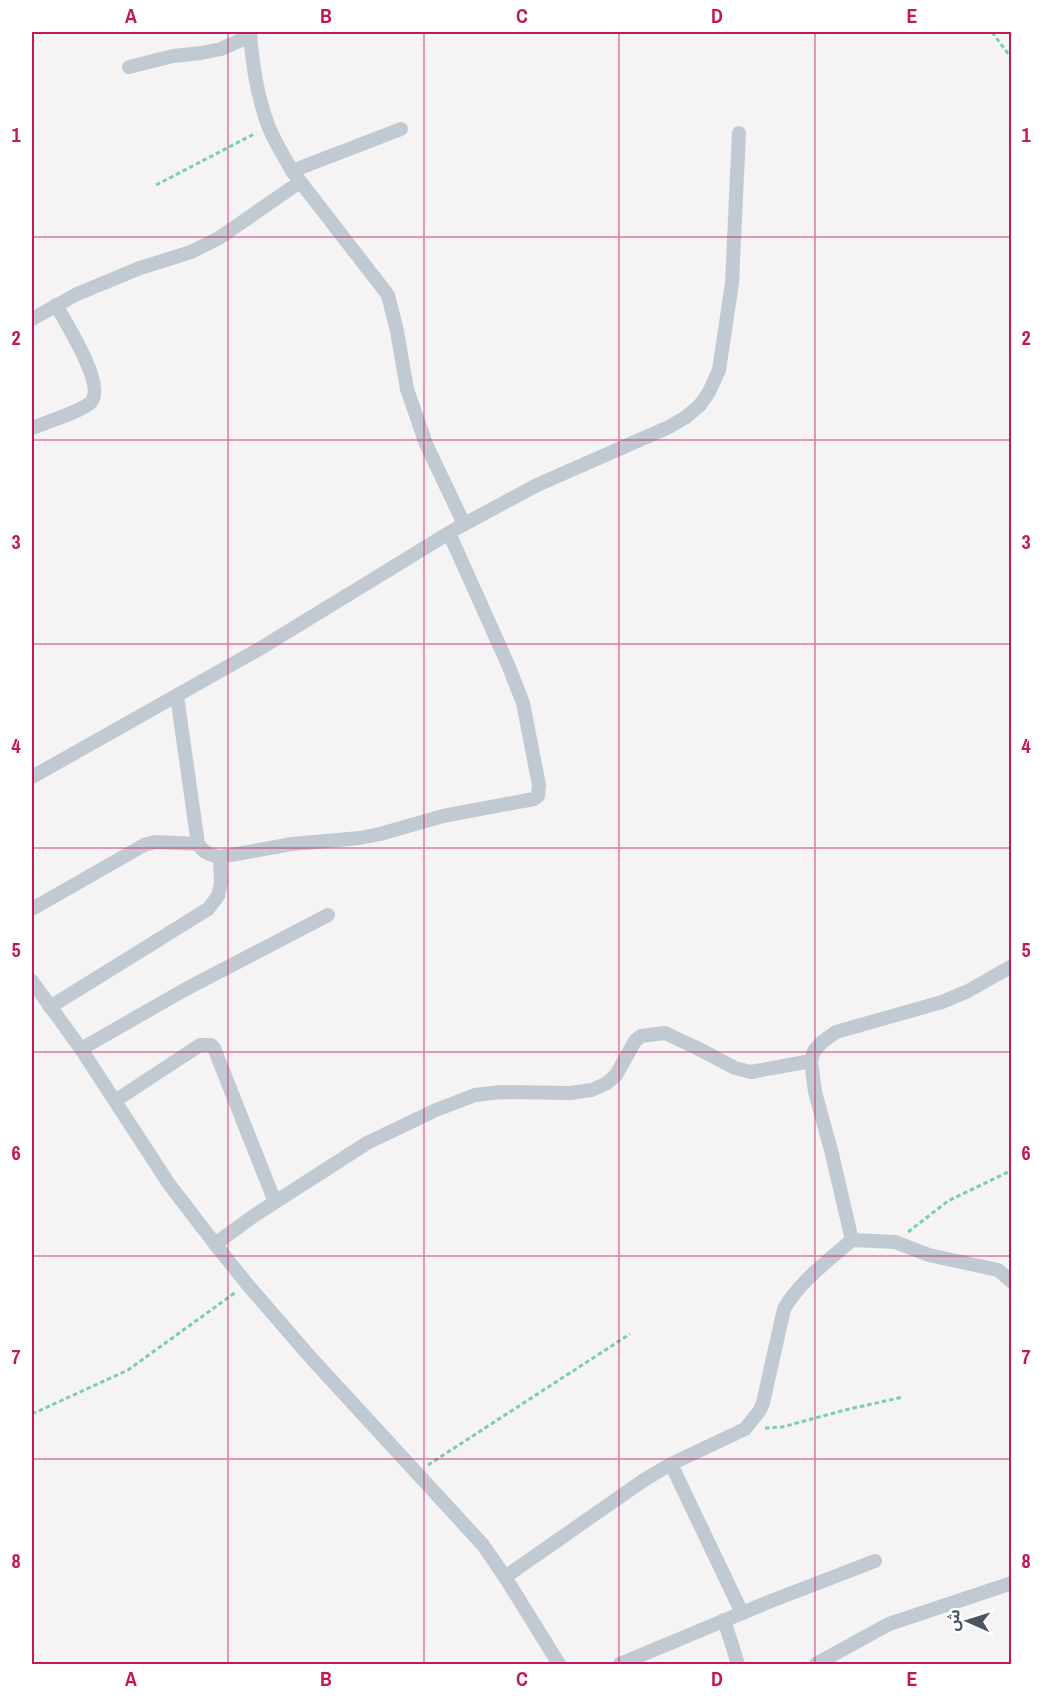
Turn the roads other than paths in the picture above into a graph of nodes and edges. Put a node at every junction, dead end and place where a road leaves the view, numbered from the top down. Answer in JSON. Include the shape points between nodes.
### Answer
{"nodes":[{"id":1,"x":250,"y":34,"type":"edge"},
{"id":2,"x":129,"y":67,"type":"dead end"},
{"id":3,"x":401,"y":129,"type":"dead end"},
{"id":4,"x":739,"y":133,"type":"dead end"},
{"id":5,"x":296,"y":176,"type":"junction"},
{"id":6,"x":56,"y":305,"type":"junction"},
{"id":7,"x":32,"y":319,"type":"edge"},
{"id":8,"x":32,"y":428,"type":"edge"},
{"id":9,"x":464,"y":524,"type":"junction"},
{"id":10,"x":449,"y":533,"type":"junction"},
{"id":11,"x":177,"y":696,"type":"junction"},
{"id":12,"x":32,"y":777,"type":"edge"},
{"id":13,"x":198,"y":844,"type":"junction"},
{"id":14,"x":220,"y":857,"type":"junction"},
{"id":15,"x":32,"y":909,"type":"edge"},
{"id":16,"x":328,"y":915,"type":"dead end"},
{"id":17,"x":1011,"y":966,"type":"edge"},
{"id":18,"x":32,"y":981,"type":"edge"},
{"id":19,"x":50,"y":1007,"type":"junction"},
{"id":20,"x":81,"y":1049,"type":"junction"},
{"id":21,"x":811,"y":1060,"type":"junction"},
{"id":22,"x":115,"y":1101,"type":"junction"},
{"id":23,"x":275,"y":1202,"type":"junction"},
{"id":24,"x":852,"y":1240,"type":"junction"},
{"id":25,"x":215,"y":1244,"type":"junction"},
{"id":26,"x":1011,"y":1282,"type":"edge"},
{"id":27,"x":671,"y":1464,"type":"junction"},
{"id":28,"x":875,"y":1561,"type":"dead end"},
{"id":29,"x":505,"y":1577,"type":"junction"},
{"id":30,"x":1011,"y":1583,"type":"edge"},
{"id":31,"x":742,"y":1613,"type":"junction"},
{"id":32,"x":724,"y":1620,"type":"junction"},
{"id":33,"x":560,"y":1665,"type":"edge"},
{"id":34,"x":620,"y":1665,"type":"edge"},
{"id":35,"x":738,"y":1665,"type":"edge"},
{"id":36,"x":816,"y":1665,"type":"edge"}],
"edges":[{"from":1,"to":2,"type":"street","via":[[221,49]]},
{"from":1,"to":5,"type":"street","via":[[256,86],[269,126]]},
{"from":3,"to":5,"type":"street"},
{"from":4,"to":9,"type":"street","via":[[732,283],[723,350],[715,380],[700,405],[669,427],[537,485]]},
{"from":5,"to":6,"type":"street","via":[[219,238]]},
{"from":5,"to":9,"type":"street","via":[[388,295],[407,389],[426,444]]},
{"from":6,"to":7,"type":"street"},
{"from":6,"to":8,"type":"street","via":[[87,361],[94,394],[92,402],[83,408]]},
{"from":9,"to":10,"type":"street"},
{"from":10,"to":11,"type":"street"},
{"from":10,"to":14,"type":"street","via":[[523,703],[538,796],[360,838],[292,844]]},
{"from":11,"to":12,"type":"street"},
{"from":11,"to":13,"type":"street"},
{"from":13,"to":14,"type":"street","via":[[202,851]]},
{"from":13,"to":15,"type":"street","via":[[144,845]]},
{"from":14,"to":19,"type":"street","via":[[218,896],[208,909]]},
{"from":16,"to":20,"type":"street"},
{"from":17,"to":21,"type":"street","via":[[942,1002],[836,1032],[822,1042]]},
{"from":18,"to":19,"type":"street"},
{"from":19,"to":20,"type":"street"},
{"from":20,"to":22,"type":"street"},
{"from":21,"to":23,"type":"street","via":[[751,1072],[665,1033],[640,1036],[616,1075],[592,1090],[475,1095],[367,1143]]},
{"from":21,"to":24,"type":"street","via":[[815,1092]]},
{"from":22,"to":23,"type":"street","via":[[200,1045],[211,1044]]},
{"from":22,"to":25,"type":"street","via":[[169,1184]]},
{"from":23,"to":25,"type":"street"},
{"from":24,"to":26,"type":"street","via":[[895,1242],[929,1255],[998,1270]]},
{"from":24,"to":27,"type":"street","via":[[803,1283],[784,1309],[763,1403],[745,1429]]},
{"from":25,"to":29,"type":"street","via":[[312,1359],[483,1545]]},
{"from":27,"to":29,"type":"street"},
{"from":27,"to":31,"type":"street"},
{"from":28,"to":31,"type":"street"},
{"from":29,"to":33,"type":"street"},
{"from":30,"to":36,"type":"street","via":[[890,1624]]},
{"from":31,"to":32,"type":"street"},
{"from":32,"to":34,"type":"street"},
{"from":32,"to":35,"type":"street"}]}
